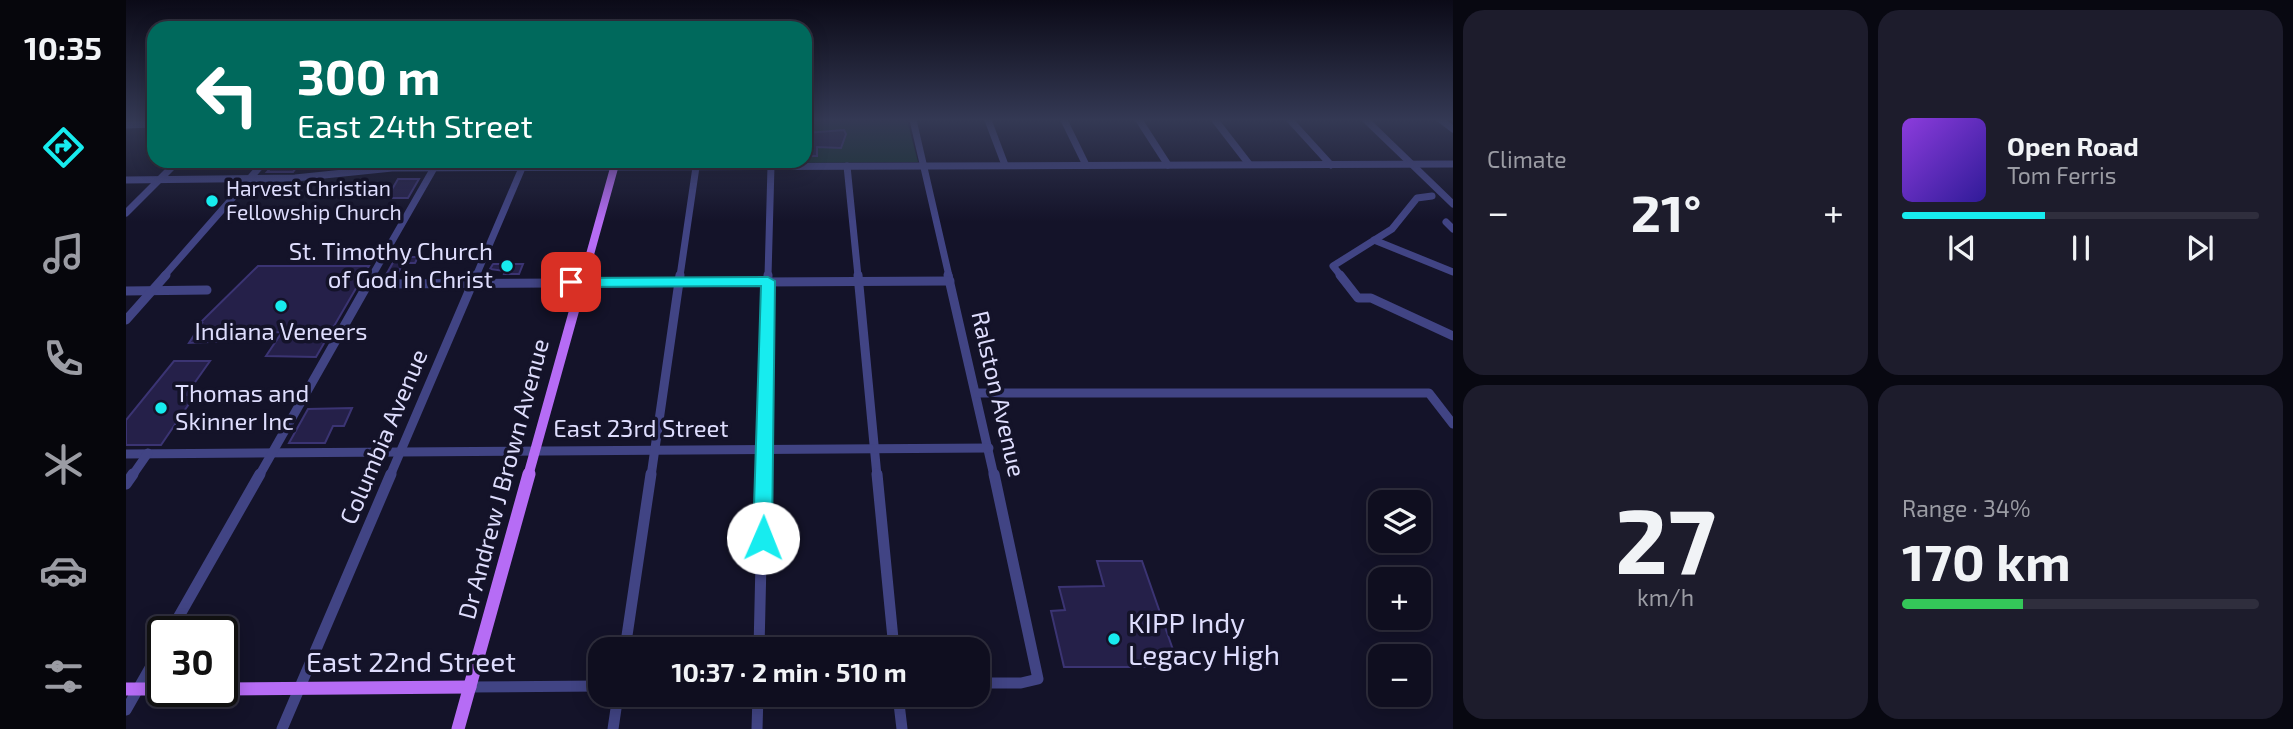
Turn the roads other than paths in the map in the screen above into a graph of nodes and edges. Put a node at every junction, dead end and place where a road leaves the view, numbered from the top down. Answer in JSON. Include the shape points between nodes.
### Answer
{"nodes":[{"id":1,"x":920,"y":154,"type":"edge"},
{"id":2,"x":1001,"y":154,"type":"edge"},
{"id":3,"x":1080,"y":154,"type":"edge"},
{"id":4,"x":1161,"y":154,"type":"edge"},
{"id":5,"x":1241,"y":154,"type":"edge"},
{"id":6,"x":1321,"y":154,"type":"edge"},
{"id":7,"x":1402,"y":154,"type":"edge"},
{"id":8,"x":1249,"y":164,"type":"junction"},
{"id":9,"x":1453,"y":164,"type":"edge"},
{"id":10,"x":1005,"y":165,"type":"junction"},
{"id":11,"x":1086,"y":165,"type":"junction"},
{"id":12,"x":1168,"y":165,"type":"junction"},
{"id":13,"x":1331,"y":165,"type":"junction"},
{"id":14,"x":1413,"y":165,"type":"junction"},
{"id":15,"x":812,"y":166,"type":"edge"},
{"id":16,"x":847,"y":166,"type":"junction"},
{"id":17,"x":923,"y":166,"type":"junction"},
{"id":18,"x":171,"y":168,"type":"edge"},
{"id":19,"x":259,"y":168,"type":"edge"},
{"id":20,"x":434,"y":168,"type":"joint"},
{"id":21,"x":522,"y":168,"type":"edge"},
{"id":22,"x":614,"y":168,"type":"edge"},
{"id":23,"x":696,"y":168,"type":"edge"},
{"id":24,"x":771,"y":168,"type":"edge"},
{"id":25,"x":250,"y":179,"type":"junction"},
{"id":26,"x":126,"y":180,"type":"edge"},
{"id":27,"x":159,"y":180,"type":"junction"},
{"id":28,"x":1432,"y":196,"type":"dead end"},
{"id":29,"x":1453,"y":204,"type":"edge"},
{"id":30,"x":126,"y":213,"type":"edge"},
{"id":31,"x":1446,"y":222,"type":"dead end"},
{"id":32,"x":1453,"y":229,"type":"edge"},
{"id":33,"x":1374,"y":240,"type":"junction"},
{"id":34,"x":1453,"y":272,"type":"edge"},
{"id":35,"x":768,"y":281,"type":"junction"},
{"id":36,"x":858,"y":281,"type":"junction"},
{"id":37,"x":950,"y":281,"type":"junction"},
{"id":38,"x":582,"y":282,"type":"junction"},
{"id":39,"x":679,"y":282,"type":"junction"},
{"id":40,"x":472,"y":283,"type":"junction"},
{"id":41,"x":370,"y":284,"type":"junction"},
{"id":42,"x":154,"y":290,"type":"junction"},
{"id":43,"x":207,"y":290,"type":"dead end"},
{"id":44,"x":126,"y":291,"type":"edge"},
{"id":45,"x":126,"y":320,"type":"edge"},
{"id":46,"x":1453,"y":336,"type":"edge"},
{"id":47,"x":976,"y":393,"type":"junction"},
{"id":48,"x":1453,"y":424,"type":"edge"},
{"id":49,"x":989,"y":448,"type":"junction"},
{"id":50,"x":765,"y":449,"type":"junction"},
{"id":51,"x":875,"y":449,"type":"junction"},
{"id":52,"x":655,"y":450,"type":"junction"},
{"id":53,"x":401,"y":451,"type":"junction"},
{"id":54,"x":536,"y":451,"type":"junction"},
{"id":55,"x":273,"y":452,"type":"junction"},
{"id":56,"x":126,"y":453,"type":"edge"},
{"id":57,"x":148,"y":453,"type":"junction"},
{"id":58,"x":126,"y":484,"type":"edge"},
{"id":59,"x":179,"y":616,"type":"edge"},
{"id":60,"x":627,"y":637,"type":"edge"},
{"id":61,"x":759,"y":637,"type":"edge"},
{"id":62,"x":893,"y":637,"type":"edge"},
{"id":63,"x":147,"y":668,"type":"edge"},
{"id":64,"x":990,"y":683,"type":"edge"},
{"id":65,"x":470,"y":687,"type":"junction"},
{"id":66,"x":588,"y":687,"type":"edge"},
{"id":67,"x":132,"y":689,"type":"edge"},
{"id":68,"x":238,"y":689,"type":"edge"},
{"id":69,"x":299,"y":689,"type":"junction"},
{"id":70,"x":616,"y":707,"type":"edge"},
{"id":71,"x":758,"y":707,"type":"edge"},
{"id":72,"x":899,"y":707,"type":"edge"},
{"id":73,"x":126,"y":710,"type":"edge"},
{"id":74,"x":282,"y":729,"type":"edge"},
{"id":75,"x":458,"y":729,"type":"edge"},
{"id":76,"x":613,"y":729,"type":"edge"},
{"id":77,"x":757,"y":729,"type":"edge"},
{"id":78,"x":902,"y":729,"type":"edge"}],
"edges":[{"from":1,"to":17,"type":"street","name":"Ralston Avenue"},
{"from":2,"to":10,"type":"street"},
{"from":3,"to":11,"type":"street"},
{"from":4,"to":12,"type":"street"},
{"from":5,"to":8,"type":"street"},
{"from":6,"to":13,"type":"street"},
{"from":7,"to":14,"type":"street"},
{"from":8,"to":12,"type":"street"},
{"from":8,"to":13,"type":"street"},
{"from":9,"to":14,"type":"street"},
{"from":10,"to":11,"type":"street"},
{"from":10,"to":17,"type":"street"},
{"from":11,"to":12,"type":"street"},
{"from":13,"to":14,"type":"street"},
{"from":14,"to":29,"type":"street"},
{"from":15,"to":16,"type":"street"},
{"from":16,"to":17,"type":"street"},
{"from":16,"to":36,"type":"street"},
{"from":17,"to":37,"type":"street","name":"Ralston Avenue"},
{"from":18,"to":27,"type":"street"},
{"from":19,"to":25,"type":"street"},
{"from":20,"to":25,"type":"street"},
{"from":20,"to":41,"type":"street"},
{"from":21,"to":40,"type":"street","name":"Columbia Avenue"},
{"from":22,"to":38,"type":"main road","name":"Dr Andrew J Brown Avenue"},
{"from":23,"to":39,"type":"street"},
{"from":24,"to":35,"type":"street"},
{"from":25,"to":27,"type":"street"},
{"from":25,"to":42,"type":"street"},
{"from":26,"to":27,"type":"street"},
{"from":27,"to":30,"type":"street"},
{"from":28,"to":33,"type":"street","via":[[1417,198],[1392,229]]},
{"from":31,"to":32,"type":"street"},
{"from":33,"to":34,"type":"street"},
{"from":33,"to":46,"type":"street","via":[[1333,266],[1358,298],[1371,298]]},
{"from":35,"to":36,"type":"street"},
{"from":35,"to":39,"type":"street"},
{"from":35,"to":50,"type":"street"},
{"from":36,"to":37,"type":"street"},
{"from":36,"to":51,"type":"street"},
{"from":37,"to":47,"type":"street","name":"Ralston Avenue"},
{"from":38,"to":39,"type":"street"},
{"from":38,"to":40,"type":"street"},
{"from":38,"to":54,"type":"main road","name":"Dr Andrew J Brown Avenue"},
{"from":39,"to":52,"type":"street"},
{"from":40,"to":41,"type":"street"},
{"from":40,"to":53,"type":"street","name":"Columbia Avenue"},
{"from":41,"to":55,"type":"street"},
{"from":42,"to":43,"type":"street"},
{"from":42,"to":44,"type":"street"},
{"from":42,"to":45,"type":"street"},
{"from":47,"to":48,"type":"street","via":[[1429,393]]},
{"from":47,"to":49,"type":"street","name":"Ralston Avenue"},
{"from":49,"to":51,"type":"street","name":"East 23rd Street"},
{"from":49,"to":64,"type":"street","name":"Ralston Avenue","via":[[1038,679]]},
{"from":50,"to":51,"type":"street","name":"East 23rd Street"},
{"from":50,"to":52,"type":"street","name":"East 23rd Street"},
{"from":50,"to":61,"type":"street"},
{"from":51,"to":62,"type":"street"},
{"from":52,"to":54,"type":"street","name":"East 23rd Street"},
{"from":52,"to":60,"type":"street"},
{"from":53,"to":54,"type":"street","name":"East 23rd Street"},
{"from":53,"to":55,"type":"street","name":"East 23rd Street"},
{"from":53,"to":69,"type":"street","name":"Columbia Avenue"},
{"from":54,"to":65,"type":"main road","name":"Dr Andrew J Brown Avenue"},
{"from":55,"to":57,"type":"street","name":"East 23rd Street"},
{"from":55,"to":59,"type":"street"},
{"from":56,"to":57,"type":"street","name":"East 23rd Street"},
{"from":57,"to":58,"type":"street"},
{"from":63,"to":67,"type":"street"},
{"from":65,"to":66,"type":"street","name":"East 22nd Street"},
{"from":65,"to":69,"type":"main road","name":"East 22nd Street"},
{"from":65,"to":75,"type":"main road","name":"Dr Andrew J Brown Avenue"},
{"from":67,"to":73,"type":"street"},
{"from":68,"to":69,"type":"main road","name":"East 22nd Street"},
{"from":69,"to":74,"type":"street","name":"Columbia Avenue"},
{"from":70,"to":76,"type":"street"},
{"from":71,"to":77,"type":"street"},
{"from":72,"to":78,"type":"street"}]}
